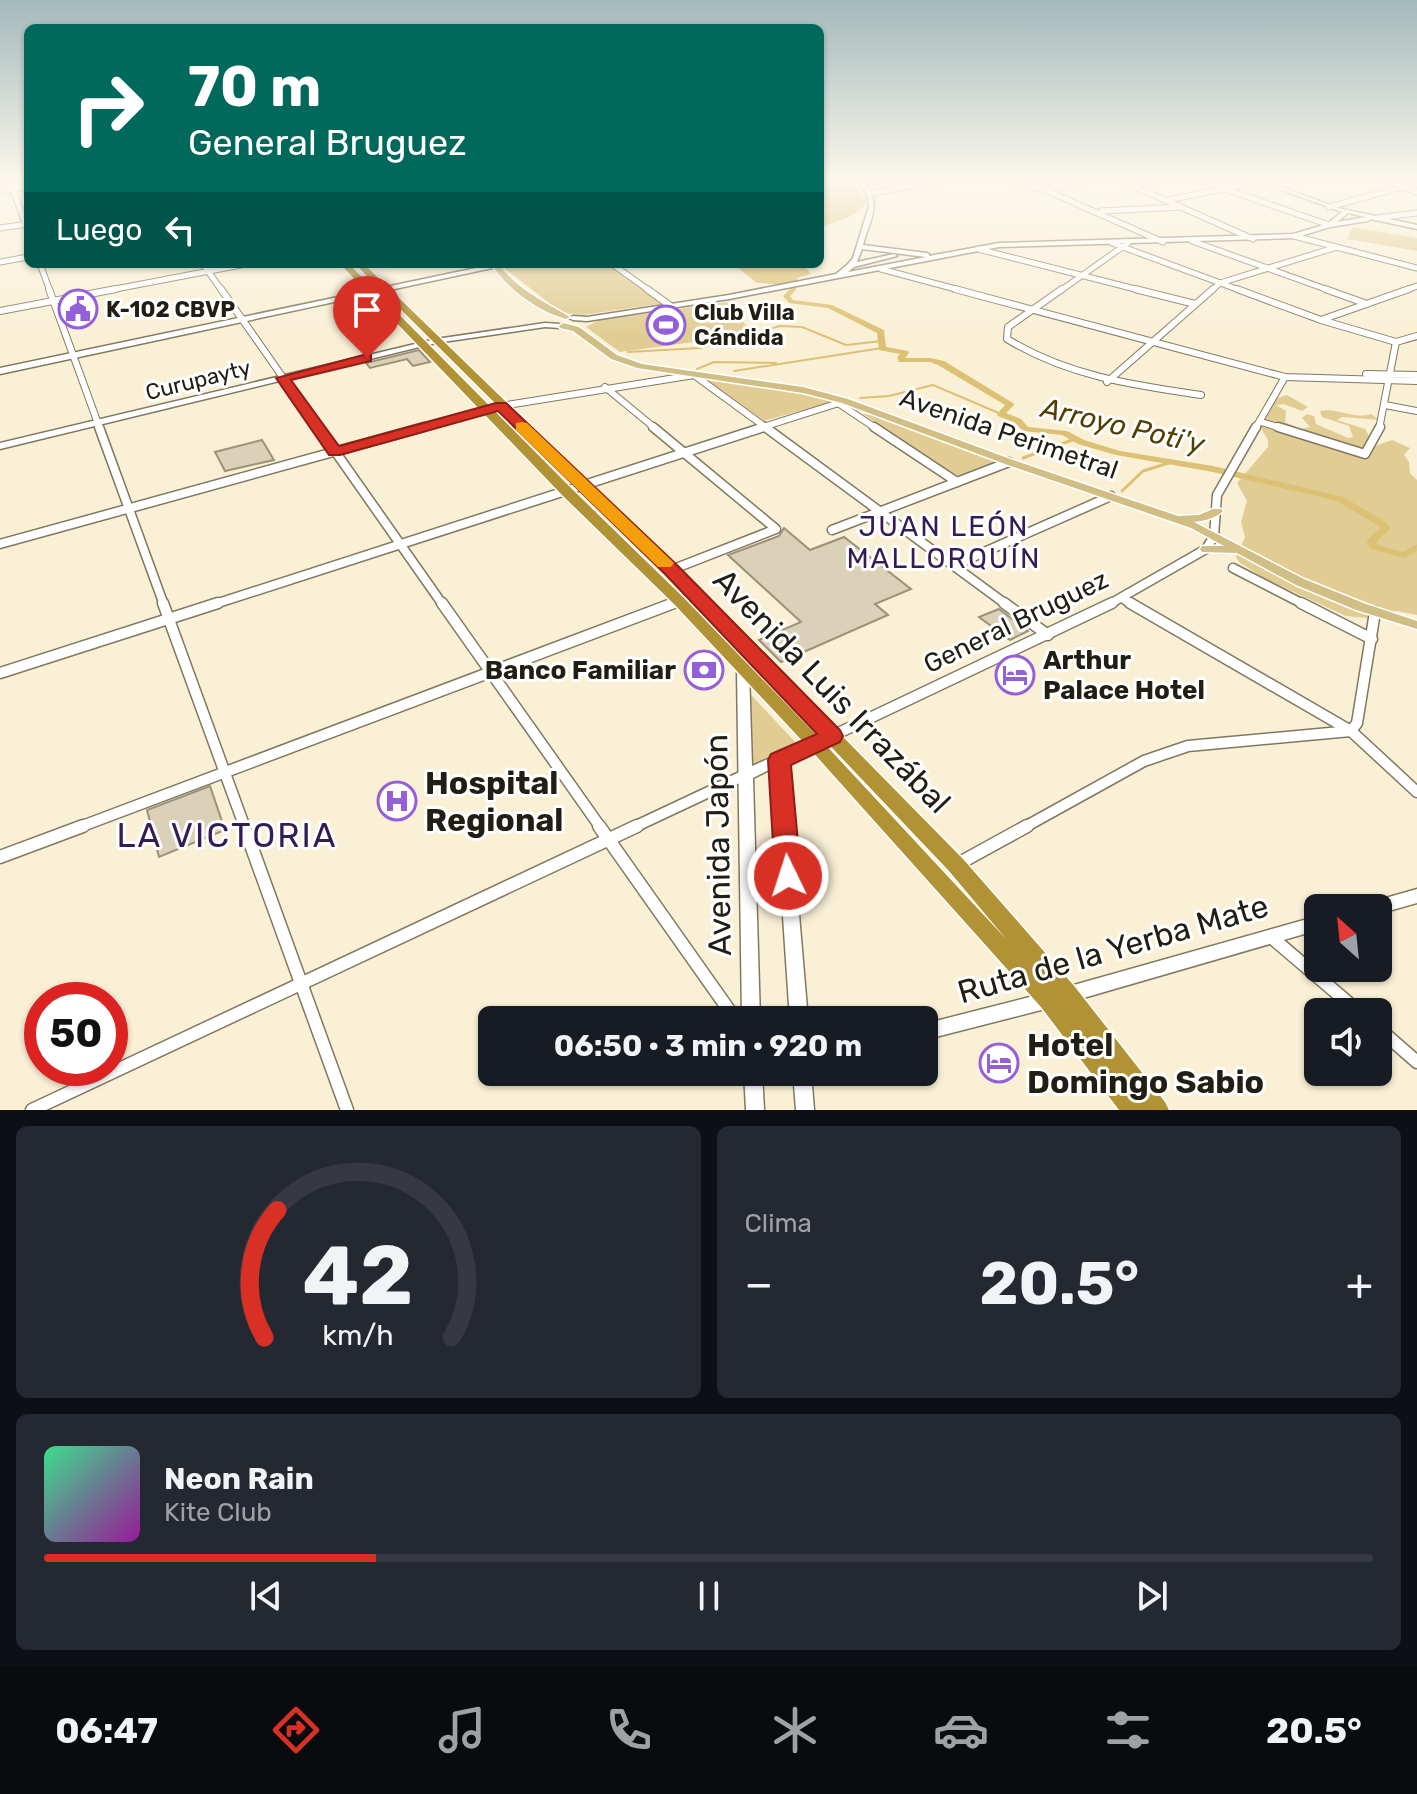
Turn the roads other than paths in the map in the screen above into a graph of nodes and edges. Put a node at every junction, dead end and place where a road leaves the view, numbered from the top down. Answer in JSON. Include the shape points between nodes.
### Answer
{"nodes":[{"id":1,"x":863,"y":233,"type":"edge"},
{"id":2,"x":1143,"y":233,"type":"edge"},
{"id":3,"x":1240,"y":233,"type":"edge"},
{"id":4,"x":1304,"y":233,"type":"edge"},
{"id":5,"x":1294,"y":236,"type":"junction"},
{"id":6,"x":1253,"y":239,"type":"junction"},
{"id":7,"x":1192,"y":241,"type":"junction"},
{"id":8,"x":1163,"y":242,"type":"junction"},
{"id":9,"x":1126,"y":245,"type":"junction"},
{"id":10,"x":1337,"y":247,"type":"junction"},
{"id":11,"x":864,"y":249,"type":"junction"},
{"id":12,"x":978,"y":249,"type":"junction"},
{"id":13,"x":910,"y":254,"type":"junction"},
{"id":14,"x":947,"y":256,"type":"junction"},
{"id":15,"x":24,"y":258,"type":"edge"},
{"id":16,"x":881,"y":258,"type":"junction"},
{"id":17,"x":867,"y":261,"type":"junction"},
{"id":18,"x":0,"y":262,"type":"edge"},
{"id":19,"x":852,"y":265,"type":"junction"},
{"id":20,"x":896,"y":266,"type":"junction"},
{"id":21,"x":41,"y":268,"type":"edge"},
{"id":22,"x":205,"y":268,"type":"edge"},
{"id":23,"x":349,"y":268,"type":"edge"},
{"id":24,"x":362,"y":268,"type":"edge"},
{"id":25,"x":482,"y":268,"type":"edge"},
{"id":26,"x":500,"y":268,"type":"edge"},
{"id":27,"x":618,"y":268,"type":"edge"},
{"id":28,"x":1266,"y":268,"type":"junction"},
{"id":29,"x":1417,"y":268,"type":"edge"},
{"id":30,"x":881,"y":269,"type":"junction"},
{"id":31,"x":1084,"y":276,"type":"junction"},
{"id":32,"x":835,"y":277,"type":"junction"},
{"id":33,"x":1220,"y":283,"type":"junction"},
{"id":34,"x":1417,"y":286,"type":"edge"},
{"id":35,"x":378,"y":291,"type":"junction"},
{"id":36,"x":1403,"y":291,"type":"junction"},
{"id":37,"x":1417,"y":296,"type":"edge"},
{"id":38,"x":53,"y":301,"type":"junction"},
{"id":39,"x":1195,"y":304,"type":"junction"},
{"id":40,"x":1367,"y":304,"type":"junction"},
{"id":41,"x":672,"y":307,"type":"junction"},
{"id":42,"x":0,"y":311,"type":"edge"},
{"id":43,"x":1033,"y":311,"type":"junction"},
{"id":44,"x":242,"y":320,"type":"junction"},
{"id":45,"x":1321,"y":320,"type":"junction"},
{"id":46,"x":568,"y":321,"type":"junction"},
{"id":47,"x":1417,"y":336,"type":"edge"},
{"id":48,"x":436,"y":341,"type":"junction"},
{"id":49,"x":1155,"y":342,"type":"junction"},
{"id":50,"x":1396,"y":342,"type":"junction"},
{"id":51,"x":422,"y":344,"type":"junction"},
{"id":52,"x":73,"y":356,"type":"junction"},
{"id":53,"x":656,"y":369,"type":"junction"},
{"id":54,"x":0,"y":371,"type":"edge"},
{"id":55,"x":694,"y":375,"type":"junction"},
{"id":56,"x":1285,"y":377,"type":"junction"},
{"id":57,"x":283,"y":378,"type":"junction"},
{"id":58,"x":1388,"y":378,"type":"junction"},
{"id":59,"x":1417,"y":378,"type":"edge"},
{"id":60,"x":654,"y":380,"type":"junction"},
{"id":61,"x":1107,"y":382,"type":"junction"},
{"id":62,"x":605,"y":387,"type":"junction"},
{"id":63,"x":1201,"y":395,"type":"dead end"},
{"id":64,"x":842,"y":402,"type":"junction"},
{"id":65,"x":1385,"y":405,"type":"junction"},
{"id":66,"x":494,"y":408,"type":"junction"},
{"id":67,"x":1417,"y":411,"type":"edge"},
{"id":68,"x":1261,"y":422,"type":"junction"},
{"id":69,"x":97,"y":423,"type":"junction"},
{"id":70,"x":764,"y":428,"type":"junction"},
{"id":71,"x":0,"y":446,"type":"edge"},
{"id":72,"x":335,"y":452,"type":"junction"},
{"id":73,"x":683,"y":454,"type":"junction"},
{"id":74,"x":1009,"y":462,"type":"junction"},
{"id":75,"x":957,"y":482,"type":"junction"},
{"id":76,"x":585,"y":486,"type":"junction"},
{"id":77,"x":567,"y":492,"type":"junction"},
{"id":78,"x":1111,"y":496,"type":"junction"},
{"id":79,"x":128,"y":508,"type":"junction"},
{"id":80,"x":880,"y":511,"type":"junction"},
{"id":81,"x":1217,"y":511,"type":"junction"},
{"id":82,"x":1179,"y":520,"type":"junction"},
{"id":83,"x":832,"y":530,"type":"dead end"},
{"id":84,"x":1210,"y":543,"type":"junction"},
{"id":85,"x":0,"y":544,"type":"edge"},
{"id":86,"x":401,"y":545,"type":"junction"},
{"id":87,"x":955,"y":565,"type":"junction"},
{"id":88,"x":1233,"y":568,"type":"dead end"},
{"id":89,"x":671,"y":570,"type":"junction"},
{"id":90,"x":687,"y":598,"type":"junction"},
{"id":91,"x":1122,"y":598,"type":"junction"},
{"id":92,"x":1375,"y":612,"type":"junction"},
{"id":93,"x":169,"y":619,"type":"junction"},
{"id":94,"x":1417,"y":625,"type":"edge"},
{"id":95,"x":1048,"y":635,"type":"junction"},
{"id":96,"x":1372,"y":639,"type":"junction"},
{"id":97,"x":743,"y":670,"type":"junction"},
{"id":98,"x":0,"y":673,"type":"edge"},
{"id":99,"x":491,"y":673,"type":"junction"},
{"id":100,"x":1351,"y":731,"type":"junction"},
{"id":101,"x":824,"y":740,"type":"junction"},
{"id":102,"x":779,"y":760,"type":"junction"},
{"id":103,"x":225,"y":774,"type":"junction"},
{"id":104,"x":747,"y":774,"type":"junction"},
{"id":105,"x":1417,"y":792,"type":"edge"},
{"id":106,"x":607,"y":838,"type":"junction"},
{"id":107,"x":0,"y":857,"type":"edge"},
{"id":108,"x":956,"y":865,"type":"junction"},
{"id":109,"x":1417,"y":896,"type":"edge"},
{"id":110,"x":1392,"y":903,"type":"edge"},
{"id":111,"x":1304,"y":927,"type":"edge"},
{"id":112,"x":1270,"y":936,"type":"junction"},
{"id":113,"x":301,"y":984,"type":"junction"},
{"id":114,"x":1058,"y":997,"type":"junction"},
{"id":115,"x":1343,"y":998,"type":"edge"},
{"id":116,"x":726,"y":1006,"type":"edge"},
{"id":117,"x":751,"y":1006,"type":"edge"},
{"id":118,"x":798,"y":1006,"type":"edge"},
{"id":119,"x":938,"y":1028,"type":"edge"},
{"id":120,"x":1392,"y":1040,"type":"edge"},
{"id":121,"x":1417,"y":1062,"type":"edge"},
{"id":122,"x":754,"y":1086,"type":"edge"},
{"id":123,"x":803,"y":1086,"type":"edge"},
{"id":124,"x":32,"y":1110,"type":"edge"},
{"id":125,"x":347,"y":1110,"type":"edge"},
{"id":126,"x":755,"y":1110,"type":"edge"},
{"id":127,"x":805,"y":1110,"type":"edge"},
{"id":128,"x":1134,"y":1110,"type":"edge"},
{"id":129,"x":1157,"y":1110,"type":"edge"}],
"edges":[{"from":1,"to":11,"type":"street"},
{"from":2,"to":8,"type":"street"},
{"from":3,"to":6,"type":"street"},
{"from":4,"to":5,"type":"street"},
{"from":5,"to":6,"type":"street"},
{"from":5,"to":10,"type":"street"},
{"from":6,"to":7,"type":"street"},
{"from":7,"to":8,"type":"street"},
{"from":7,"to":28,"type":"street"},
{"from":8,"to":9,"type":"street"},
{"from":9,"to":12,"type":"street","via":[[1032,243]]},
{"from":9,"to":31,"type":"street"},
{"from":9,"to":33,"type":"street"},
{"from":10,"to":28,"type":"street"},
{"from":10,"to":29,"type":"street"},
{"from":11,"to":13,"type":"street"},
{"from":11,"to":16,"type":"street"},
{"from":11,"to":17,"type":"street"},
{"from":11,"to":19,"type":"street"},
{"from":12,"to":14,"type":"street"},
{"from":12,"to":31,"type":"street"},
{"from":13,"to":14,"type":"street"},
{"from":13,"to":16,"type":"street"},
{"from":14,"to":20,"type":"street","name":"Curupayty"},
{"from":15,"to":18,"type":"street"},
{"from":16,"to":17,"type":"street"},
{"from":16,"to":20,"type":"street"},
{"from":17,"to":19,"type":"street"},
{"from":17,"to":30,"type":"street"},
{"from":19,"to":32,"type":"street"},
{"from":20,"to":30,"type":"street","name":"Curupayty"},
{"from":21,"to":38,"type":"street"},
{"from":22,"to":38,"type":"street"},
{"from":22,"to":44,"type":"street"},
{"from":23,"to":35,"type":"highway"},
{"from":24,"to":35,"type":"highway"},
{"from":25,"to":35,"type":"street"},
{"from":26,"to":46,"type":"main road","name":"Avenida Perimetral"},
{"from":27,"to":41,"type":"street"},
{"from":28,"to":33,"type":"street"},
{"from":28,"to":40,"type":"street"},
{"from":30,"to":32,"type":"street","name":"Curupayty"},
{"from":30,"to":43,"type":"street"},
{"from":31,"to":39,"type":"street"},
{"from":31,"to":43,"type":"street"},
{"from":32,"to":41,"type":"street","name":"Curupayty"},
{"from":33,"to":39,"type":"street"},
{"from":33,"to":45,"type":"street"},
{"from":34,"to":36,"type":"street"},
{"from":35,"to":44,"type":"street"},
{"from":35,"to":48,"type":"highway","name":"Avenida Luis Irrazábal"},
{"from":35,"to":51,"type":"highway"},
{"from":36,"to":37,"type":"street"},
{"from":36,"to":40,"type":"street"},
{"from":38,"to":42,"type":"street"},
{"from":38,"to":52,"type":"street"},
{"from":39,"to":49,"type":"street"},
{"from":40,"to":45,"type":"street"},
{"from":41,"to":46,"type":"street","name":"Curupayty"},
{"from":43,"to":49,"type":"street"},
{"from":43,"to":61,"type":"street","via":[[1008,327],[1007,339],[1059,368]]},
{"from":44,"to":52,"type":"street"},
{"from":44,"to":57,"type":"street"},
{"from":45,"to":50,"type":"street"},
{"from":46,"to":48,"type":"street","name":"Curupayty"},
{"from":46,"to":53,"type":"main road","name":"Avenida Perimetral","via":[[614,357]]},
{"from":47,"to":50,"type":"street"},
{"from":48,"to":51,"type":"street","name":"Curupayty"},
{"from":48,"to":66,"type":"highway","name":"Avenida Luis Irrazábal"},
{"from":49,"to":56,"type":"street"},
{"from":49,"to":61,"type":"street"},
{"from":50,"to":58,"type":"street"},
{"from":51,"to":57,"type":"street","name":"Curupayty"},
{"from":51,"to":66,"type":"highway"},
{"from":52,"to":54,"type":"street"},
{"from":52,"to":69,"type":"street"},
{"from":53,"to":55,"type":"main road","name":"Avenida Perimetral"},
{"from":53,"to":60,"type":"street","via":[[661,375]]},
{"from":55,"to":60,"type":"street"},
{"from":55,"to":64,"type":"main road","name":"Avenida Perimetral","via":[[803,390]]},
{"from":55,"to":70,"type":"street"},
{"from":56,"to":58,"type":"street"},
{"from":56,"to":68,"type":"street"},
{"from":57,"to":69,"type":"street","name":"Curupayty"},
{"from":57,"to":72,"type":"street"},
{"from":58,"to":59,"type":"street"},
{"from":58,"to":65,"type":"street"},
{"from":60,"to":62,"type":"street"},
{"from":61,"to":63,"type":"street"},
{"from":62,"to":66,"type":"street"},
{"from":62,"to":73,"type":"street"},
{"from":64,"to":70,"type":"street"},
{"from":64,"to":74,"type":"main road","name":"Avenida Perimetral"},
{"from":64,"to":75,"type":"street"},
{"from":65,"to":67,"type":"street"},
{"from":65,"to":68,"type":"street","via":[[1372,448],[1365,454]]},
{"from":66,"to":72,"type":"street"},
{"from":66,"to":76,"type":"highway","name":"Avenida Luis Irrazábal"},
{"from":66,"to":77,"type":"highway","name":"Avenida Luis Irrazábal"},
{"from":68,"to":81,"type":"street","via":[[1222,484]]},
{"from":69,"to":71,"type":"street","name":"Curupayty"},
{"from":69,"to":79,"type":"street"},
{"from":70,"to":73,"type":"street"},
{"from":70,"to":80,"type":"street"},
{"from":72,"to":79,"type":"street"},
{"from":72,"to":86,"type":"street"},
{"from":73,"to":76,"type":"street"},
{"from":73,"to":89,"type":"street","via":[[776,529]]},
{"from":74,"to":75,"type":"street"},
{"from":74,"to":78,"type":"main road","name":"Avenida Perimetral"},
{"from":75,"to":80,"type":"street"},
{"from":76,"to":77,"type":"street"},
{"from":76,"to":89,"type":"highway","name":"Avenida Luis Irrazábal"},
{"from":77,"to":86,"type":"street"},
{"from":77,"to":90,"type":"highway","name":"Avenida Luis Irrazábal"},
{"from":78,"to":82,"type":"main road","name":"Avenida Perimetral"},
{"from":78,"to":87,"type":"street"},
{"from":79,"to":85,"type":"street"},
{"from":79,"to":93,"type":"street"},
{"from":80,"to":83,"type":"street"},
{"from":80,"to":87,"type":"street"},
{"from":81,"to":82,"type":"main road"},
{"from":81,"to":84,"type":"street"},
{"from":82,"to":84,"type":"main road"},
{"from":84,"to":91,"type":"street","name":"General Bruguez"},
{"from":84,"to":92,"type":"main road"},
{"from":86,"to":93,"type":"street"},
{"from":86,"to":99,"type":"street"},
{"from":87,"to":95,"type":"street"},
{"from":88,"to":96,"type":"street"},
{"from":89,"to":90,"type":"highway","name":"Avenida Luis Irrazábal"},
{"from":90,"to":97,"type":"highway","name":"Avenida Luis Irrazábal"},
{"from":90,"to":99,"type":"street"},
{"from":90,"to":101,"type":"highway","name":"Avenida Luis Irrazábal"},
{"from":91,"to":95,"type":"street","name":"General Bruguez"},
{"from":91,"to":100,"type":"street"},
{"from":92,"to":94,"type":"main road"},
{"from":92,"to":96,"type":"street"},
{"from":93,"to":98,"type":"street"},
{"from":93,"to":103,"type":"street"},
{"from":95,"to":101,"type":"street","name":"General Bruguez"},
{"from":96,"to":100,"type":"street","via":[[1357,723]]},
{"from":97,"to":101,"type":"highway","name":"Avenida Luis Irrazábal"},
{"from":97,"to":104,"type":"street","name":"Avenida Japón"},
{"from":99,"to":103,"type":"street"},
{"from":99,"to":106,"type":"street"},
{"from":100,"to":105,"type":"street"},
{"from":100,"to":108,"type":"street","via":[[1188,746],[1144,761]]},
{"from":101,"to":102,"type":"street","name":"General Bruguez"},
{"from":101,"to":108,"type":"highway","name":"Avenida Luis Irrazábal"},
{"from":101,"to":114,"type":"highway","name":"Avenida Luis Irrazábal"},
{"from":102,"to":104,"type":"street","name":"General Bruguez"},
{"from":102,"to":118,"type":"street"},
{"from":103,"to":107,"type":"street"},
{"from":103,"to":113,"type":"street"},
{"from":104,"to":106,"type":"street"},
{"from":104,"to":117,"type":"street","name":"Avenida Japón"},
{"from":106,"to":113,"type":"street"},
{"from":106,"to":116,"type":"street"},
{"from":108,"to":114,"type":"highway","name":"Avenida Luis Irrazábal"},
{"from":109,"to":110,"type":"street"},
{"from":111,"to":112,"type":"street","name":"Ruta de la Yerba Mate"},
{"from":112,"to":114,"type":"street","name":"Ruta de la Yerba Mate"},
{"from":112,"to":115,"type":"street"},
{"from":113,"to":124,"type":"street"},
{"from":113,"to":125,"type":"street"},
{"from":114,"to":119,"type":"street","name":"Ruta de la Yerba Mate"},
{"from":114,"to":128,"type":"highway","name":"Avenida Luis Irrazábal"},
{"from":114,"to":129,"type":"highway","name":"Avenida Luis Irrazábal"},
{"from":120,"to":121,"type":"street"},
{"from":122,"to":126,"type":"street"},
{"from":123,"to":127,"type":"street"}]}
